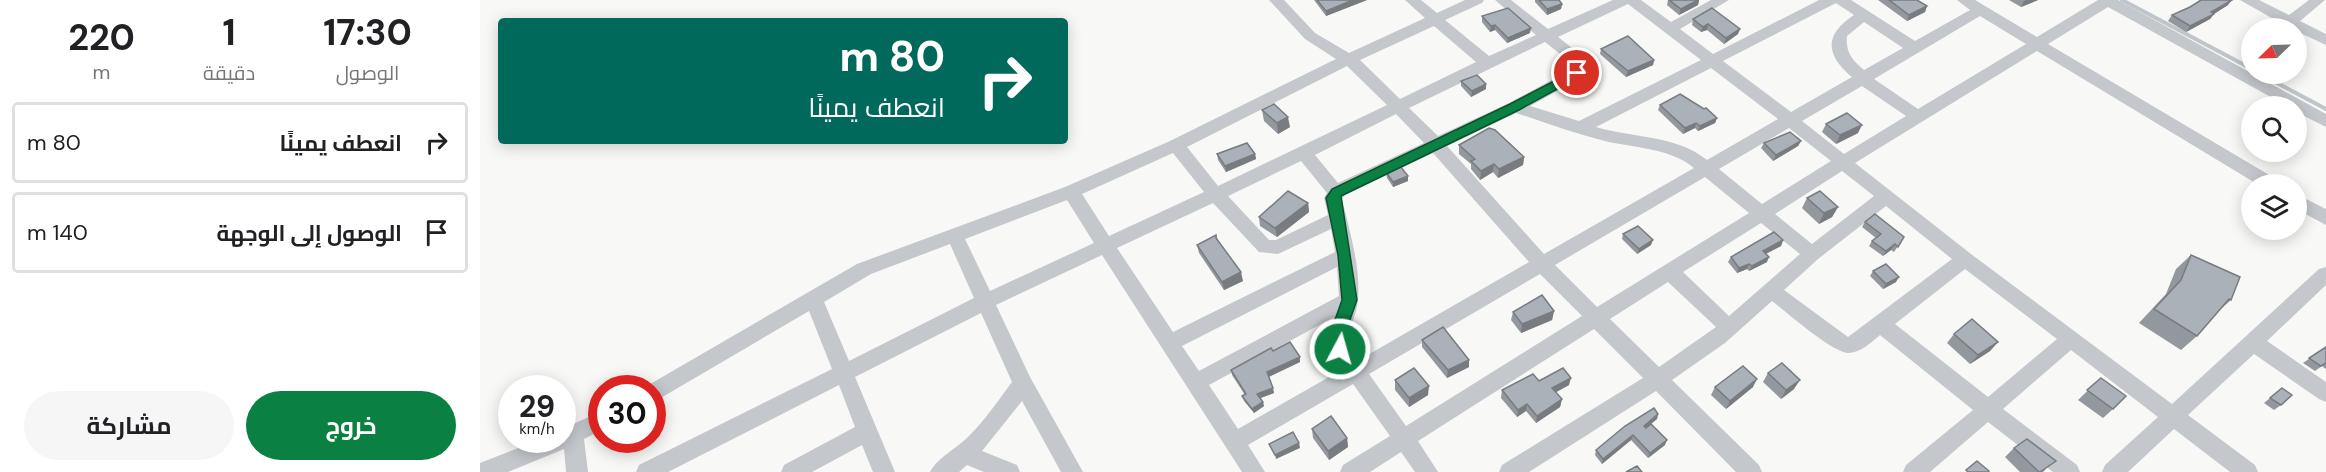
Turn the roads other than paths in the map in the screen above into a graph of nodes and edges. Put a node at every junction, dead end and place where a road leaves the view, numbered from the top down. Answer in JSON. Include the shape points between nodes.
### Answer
{"nodes":[{"id":1,"x":1412,"y":0,"type":"edge"},
{"id":2,"x":1477,"y":0,"type":"edge"},
{"id":3,"x":1502,"y":0,"type":"edge"},
{"id":4,"x":1625,"y":0,"type":"edge"},
{"id":5,"x":1632,"y":0,"type":"edge"},
{"id":6,"x":1722,"y":0,"type":"edge"},
{"id":7,"x":1831,"y":0,"type":"edge"},
{"id":8,"x":1841,"y":0,"type":"edge"},
{"id":9,"x":1964,"y":0,"type":"edge"},
{"id":10,"x":2108,"y":0,"type":"edge"},
{"id":11,"x":2247,"y":0,"type":"edge"},
{"id":12,"x":2318,"y":0,"type":"edge"},
{"id":13,"x":1285,"y":2,"type":"edge"},
{"id":14,"x":1980,"y":10,"type":"junction"},
{"id":15,"x":1864,"y":15,"type":"junction"},
{"id":16,"x":2281,"y":18,"type":"edge"},
{"id":17,"x":2294,"y":18,"type":"edge"},
{"id":18,"x":1434,"y":20,"type":"junction"},
{"id":19,"x":1669,"y":29,"type":"junction"},
{"id":20,"x":2307,"y":31,"type":"edge"},
{"id":21,"x":1546,"y":35,"type":"junction"},
{"id":22,"x":2326,"y":40,"type":"edge"},
{"id":23,"x":2036,"y":43,"type":"junction"},
{"id":24,"x":1915,"y":48,"type":"junction"},
{"id":25,"x":1347,"y":60,"type":"junction"},
{"id":26,"x":1711,"y":61,"type":"junction"},
{"id":27,"x":1487,"y":63,"type":"junction"},
{"id":28,"x":1863,"y":78,"type":"junction"},
{"id":29,"x":1398,"y":106,"type":"junction"},
{"id":30,"x":1515,"y":107,"type":"junction"},
{"id":31,"x":1918,"y":116,"type":"junction"},
{"id":32,"x":1790,"y":120,"type":"junction"},
{"id":33,"x":2326,"y":121,"type":"edge"},
{"id":34,"x":1580,"y":128,"type":"junction"},
{"id":35,"x":1176,"y":145,"type":"junction"},
{"id":36,"x":1436,"y":145,"type":"junction"},
{"id":37,"x":1304,"y":153,"type":"junction"},
{"id":38,"x":1843,"y":162,"type":"junction"},
{"id":39,"x":1708,"y":168,"type":"junction"},
{"id":40,"x":2253,"y":174,"type":"edge"},
{"id":41,"x":1071,"y":192,"type":"junction"},
{"id":42,"x":1336,"y":192,"type":"junction"},
{"id":43,"x":1215,"y":194,"type":"junction"},
{"id":44,"x":1887,"y":196,"type":"junction"},
{"id":45,"x":2307,"y":207,"type":"edge"},
{"id":46,"x":1763,"y":214,"type":"junction"},
{"id":47,"x":1337,"y":218,"type":"junction"},
{"id":48,"x":2326,"y":218,"type":"edge"},
{"id":49,"x":955,"y":236,"type":"junction"},
{"id":50,"x":1107,"y":246,"type":"junction"},
{"id":51,"x":1812,"y":254,"type":"junction"},
{"id":52,"x":1345,"y":255,"type":"junction"},
{"id":53,"x":1965,"y":259,"type":"junction"},
{"id":54,"x":1542,"y":264,"type":"junction"},
{"id":55,"x":1670,"y":272,"type":"junction"},
{"id":56,"x":2325,"y":275,"type":"edge"},
{"id":57,"x":1771,"y":290,"type":"junction"},
{"id":58,"x":814,"y":300,"type":"junction"},
{"id":59,"x":1349,"y":300,"type":"junction"},
{"id":60,"x":984,"y":303,"type":"junction"},
{"id":61,"x":1595,"y":318,"type":"junction"},
{"id":62,"x":1881,"y":324,"type":"junction"},
{"id":63,"x":1729,"y":328,"type":"junction"},
{"id":64,"x":2071,"y":339,"type":"junction"},
{"id":65,"x":1169,"y":343,"type":"junction"},
{"id":66,"x":2254,"y":343,"type":"junction"},
{"id":67,"x":845,"y":371,"type":"junction"},
{"id":68,"x":1354,"y":372,"type":"junction"},
{"id":69,"x":1657,"y":380,"type":"junction"},
{"id":70,"x":1196,"y":382,"type":"junction"},
{"id":71,"x":1023,"y":383,"type":"junction"},
{"id":72,"x":666,"y":385,"type":"edge"},
{"id":73,"x":2326,"y":393,"type":"edge"},
{"id":74,"x":1989,"y":408,"type":"junction"},
{"id":75,"x":2173,"y":416,"type":"junction"},
{"id":76,"x":868,"y":431,"type":"junction"},
{"id":77,"x":1403,"y":439,"type":"junction"},
{"id":78,"x":1236,"y":441,"type":"junction"},
{"id":79,"x":529,"y":453,"type":"edge"},
{"id":80,"x":571,"y":453,"type":"edge"},
{"id":81,"x":966,"y":454,"type":"junction"},
{"id":82,"x":483,"y":472,"type":"edge"},
{"id":83,"x":578,"y":472,"type":"edge"},
{"id":84,"x":647,"y":472,"type":"edge"},
{"id":85,"x":792,"y":472,"type":"edge"},
{"id":86,"x":884,"y":472,"type":"edge"},
{"id":87,"x":941,"y":472,"type":"edge"},
{"id":88,"x":1009,"y":472,"type":"edge"},
{"id":89,"x":1072,"y":472,"type":"edge"},
{"id":90,"x":1254,"y":472,"type":"edge"},
{"id":91,"x":1350,"y":472,"type":"edge"},
{"id":92,"x":1427,"y":472,"type":"edge"},
{"id":93,"x":1510,"y":472,"type":"edge"},
{"id":94,"x":1751,"y":472,"type":"edge"},
{"id":95,"x":1914,"y":472,"type":"edge"},
{"id":96,"x":2069,"y":472,"type":"edge"},
{"id":97,"x":2112,"y":472,"type":"edge"},
{"id":98,"x":2247,"y":472,"type":"edge"}],
"edges":[{"from":1,"to":18,"type":"street"},
{"from":2,"to":18,"type":"street"},
{"from":3,"to":21,"type":"street"},
{"from":4,"to":21,"type":"street"},
{"from":5,"to":19,"type":"street"},
{"from":6,"to":19,"type":"street"},
{"from":7,"to":26,"type":"street"},
{"from":8,"to":15,"type":"street"},
{"from":9,"to":14,"type":"street"},
{"from":10,"to":23,"type":"street"},
{"from":10,"to":33,"type":"street"},
{"from":11,"to":16,"type":"street"},
{"from":12,"to":17,"type":"street"},
{"from":13,"to":25,"type":"street","via":[[1310,36]]},
{"from":14,"to":23,"type":"street"},
{"from":14,"to":24,"type":"street"},
{"from":15,"to":24,"type":"street"},
{"from":15,"to":28,"type":"street","via":[[1838,38],[1843,60]]},
{"from":18,"to":25,"type":"street"},
{"from":18,"to":27,"type":"street"},
{"from":19,"to":26,"type":"street"},
{"from":20,"to":22,"type":"street"},
{"from":21,"to":27,"type":"street"},
{"from":21,"to":30,"type":"street","via":[[1576,58],[1579,68],[1572,76]]},
{"from":23,"to":31,"type":"street"},
{"from":23,"to":40,"type":"street"},
{"from":24,"to":28,"type":"street"},
{"from":25,"to":29,"type":"street"},
{"from":25,"to":35,"type":"street"},
{"from":26,"to":32,"type":"street"},
{"from":26,"to":34,"type":"street"},
{"from":27,"to":29,"type":"street"},
{"from":28,"to":31,"type":"street"},
{"from":28,"to":32,"type":"street"},
{"from":29,"to":36,"type":"street"},
{"from":29,"to":37,"type":"street"},
{"from":30,"to":34,"type":"street"},
{"from":30,"to":36,"type":"street"},
{"from":31,"to":38,"type":"street"},
{"from":32,"to":38,"type":"street"},
{"from":32,"to":39,"type":"street"},
{"from":34,"to":39,"type":"street","via":[[1673,149]]},
{"from":35,"to":41,"type":"street"},
{"from":35,"to":43,"type":"street"},
{"from":36,"to":42,"type":"street"},
{"from":36,"to":54,"type":"street"},
{"from":37,"to":42,"type":"street"},
{"from":37,"to":43,"type":"street"},
{"from":38,"to":44,"type":"street"},
{"from":38,"to":46,"type":"street"},
{"from":39,"to":46,"type":"street"},
{"from":39,"to":54,"type":"street"},
{"from":41,"to":49,"type":"street"},
{"from":41,"to":50,"type":"street"},
{"from":42,"to":47,"type":"street","via":[[1333,198]]},
{"from":43,"to":47,"type":"street","via":[[1261,244],[1270,248]]},
{"from":43,"to":50,"type":"street"},
{"from":44,"to":51,"type":"street"},
{"from":44,"to":53,"type":"street"},
{"from":45,"to":48,"type":"street"},
{"from":46,"to":51,"type":"street"},
{"from":46,"to":55,"type":"street"},
{"from":47,"to":52,"type":"street"},
{"from":49,"to":58,"type":"street","via":[[864,269]]},
{"from":49,"to":60,"type":"street"},
{"from":50,"to":60,"type":"street"},
{"from":50,"to":65,"type":"street"},
{"from":51,"to":57,"type":"street"},
{"from":52,"to":59,"type":"street"},
{"from":52,"to":65,"type":"street"},
{"from":53,"to":62,"type":"street"},
{"from":53,"to":64,"type":"street"},
{"from":54,"to":61,"type":"street"},
{"from":54,"to":68,"type":"street"},
{"from":55,"to":61,"type":"street"},
{"from":55,"to":63,"type":"street"},
{"from":56,"to":66,"type":"street"},
{"from":57,"to":62,"type":"street","via":[[1848,345]]},
{"from":57,"to":63,"type":"street"},
{"from":58,"to":67,"type":"street"},
{"from":58,"to":72,"type":"street"},
{"from":59,"to":68,"type":"street","via":[[1339,331],[1340,349]]},
{"from":59,"to":70,"type":"street"},
{"from":60,"to":67,"type":"street"},
{"from":60,"to":71,"type":"street"},
{"from":61,"to":69,"type":"street"},
{"from":61,"to":77,"type":"street"},
{"from":62,"to":74,"type":"street","via":[[1933,369]]},
{"from":63,"to":69,"type":"street"},
{"from":64,"to":74,"type":"street"},
{"from":64,"to":75,"type":"street"},
{"from":65,"to":70,"type":"street"},
{"from":66,"to":73,"type":"street"},
{"from":66,"to":75,"type":"street"},
{"from":67,"to":76,"type":"street"},
{"from":67,"to":84,"type":"street"},
{"from":68,"to":77,"type":"street"},
{"from":68,"to":78,"type":"street"},
{"from":69,"to":93,"type":"street"},
{"from":69,"to":94,"type":"street"},
{"from":70,"to":78,"type":"street"},
{"from":71,"to":81,"type":"street"},
{"from":71,"to":89,"type":"street"},
{"from":74,"to":95,"type":"street"},
{"from":74,"to":96,"type":"street"},
{"from":75,"to":97,"type":"street"},
{"from":75,"to":98,"type":"street"},
{"from":76,"to":85,"type":"street"},
{"from":76,"to":86,"type":"street"},
{"from":77,"to":91,"type":"street"},
{"from":77,"to":92,"type":"street"},
{"from":78,"to":90,"type":"street"},
{"from":79,"to":82,"type":"street"},
{"from":80,"to":83,"type":"street"},
{"from":81,"to":87,"type":"street"},
{"from":81,"to":88,"type":"street"}]}
